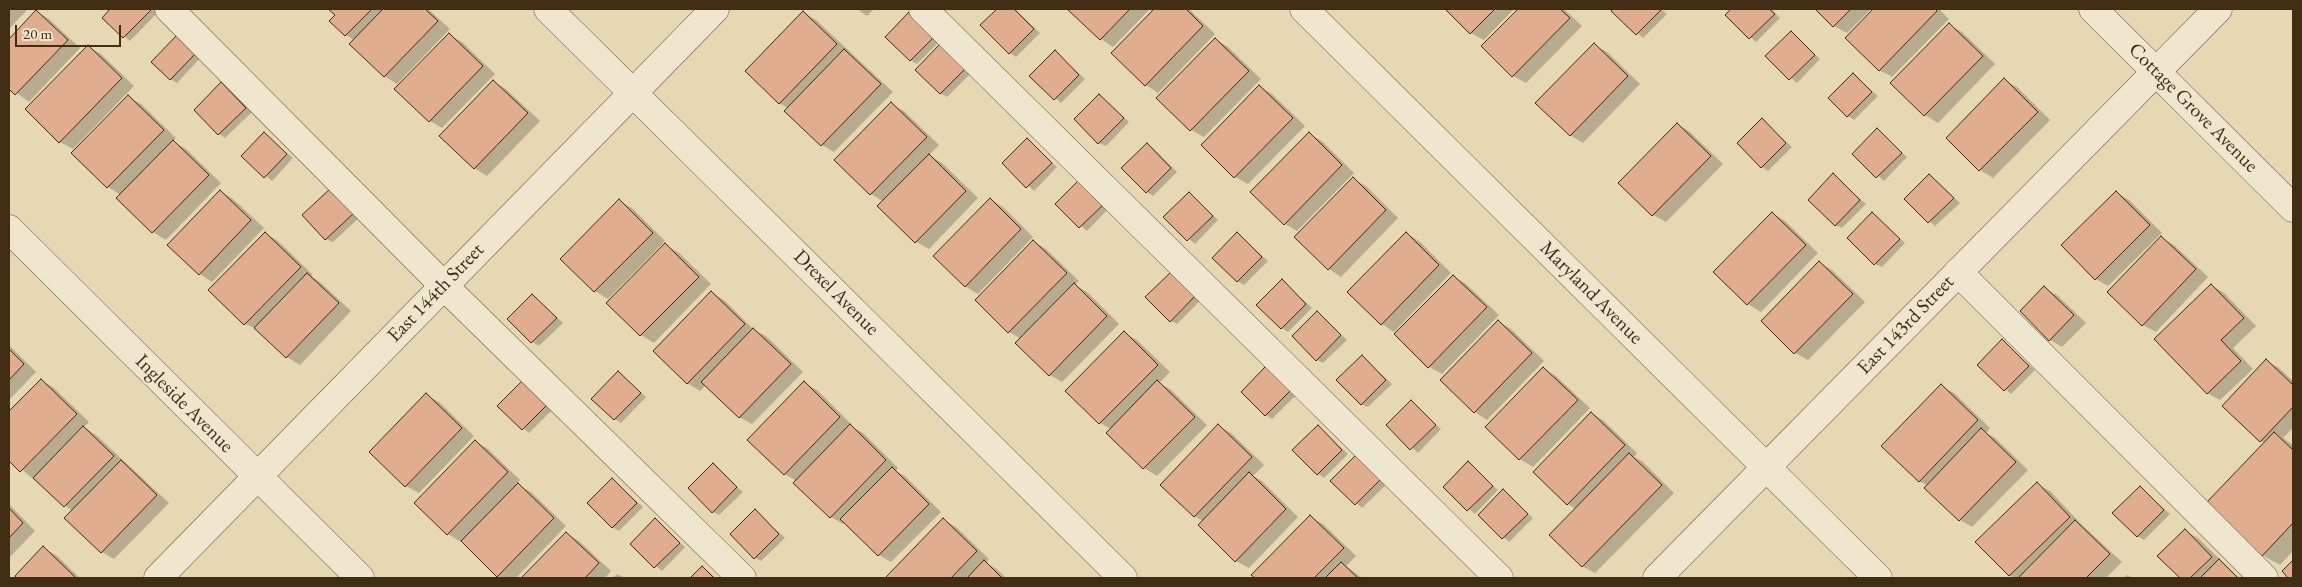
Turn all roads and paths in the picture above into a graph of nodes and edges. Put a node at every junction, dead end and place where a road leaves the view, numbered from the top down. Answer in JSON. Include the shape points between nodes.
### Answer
{"nodes":[{"id":1,"x":169,"y":9,"type":"edge"},
{"id":2,"x":548,"y":9,"type":"edge"},
{"id":3,"x":715,"y":9,"type":"edge"},
{"id":4,"x":922,"y":9,"type":"edge"},
{"id":5,"x":1304,"y":9,"type":"edge"},
{"id":6,"x":2093,"y":9,"type":"edge"},
{"id":7,"x":2218,"y":9,"type":"edge"},
{"id":8,"x":2155,"y":71,"type":"junction"},
{"id":9,"x":632,"y":93,"type":"junction"},
{"id":10,"x":2293,"y":208,"type":"edge"},
{"id":11,"x":9,"y":229,"type":"edge"},
{"id":12,"x":1958,"y":272,"type":"junction"},
{"id":13,"x":444,"y":286,"type":"junction"},
{"id":14,"x":1767,"y":467,"type":"junction"},
{"id":15,"x":257,"y":476,"type":"junction"},
{"id":16,"x":158,"y":578,"type":"edge"},
{"id":17,"x":360,"y":578,"type":"edge"},
{"id":18,"x":742,"y":578,"type":"edge"},
{"id":19,"x":1123,"y":578,"type":"edge"},
{"id":20,"x":1499,"y":578,"type":"edge"},
{"id":21,"x":1658,"y":578,"type":"edge"},
{"id":22,"x":1878,"y":578,"type":"edge"},
{"id":23,"x":2264,"y":578,"type":"edge"}],
"edges":[{"from":1,"to":13,"type":"street"},
{"from":2,"to":9,"type":"street","name":"Drexel Avenue"},
{"from":3,"to":9,"type":"street","name":"East 144th Street"},
{"from":4,"to":20,"type":"street"},
{"from":5,"to":14,"type":"street","name":"Maryland Avenue"},
{"from":6,"to":8,"type":"street","name":"Cottage Grove Avenue"},
{"from":7,"to":8,"type":"street","name":"East 143rd Street"},
{"from":8,"to":10,"type":"street","name":"Cottage Grove Avenue"},
{"from":8,"to":12,"type":"street","name":"East 143rd Street"},
{"from":9,"to":13,"type":"street","name":"East 144th Street"},
{"from":9,"to":19,"type":"street","name":"Drexel Avenue"},
{"from":11,"to":15,"type":"street","name":"Ingleside Avenue"},
{"from":12,"to":14,"type":"street","name":"East 143rd Street"},
{"from":12,"to":23,"type":"street"},
{"from":13,"to":15,"type":"street","name":"East 144th Street"},
{"from":13,"to":18,"type":"street"},
{"from":14,"to":21,"type":"street","name":"East 143rd Street"},
{"from":14,"to":22,"type":"street","name":"Maryland Avenue"},
{"from":15,"to":16,"type":"street","name":"East 144th Street"},
{"from":15,"to":17,"type":"street","name":"Ingleside Avenue"}]}
